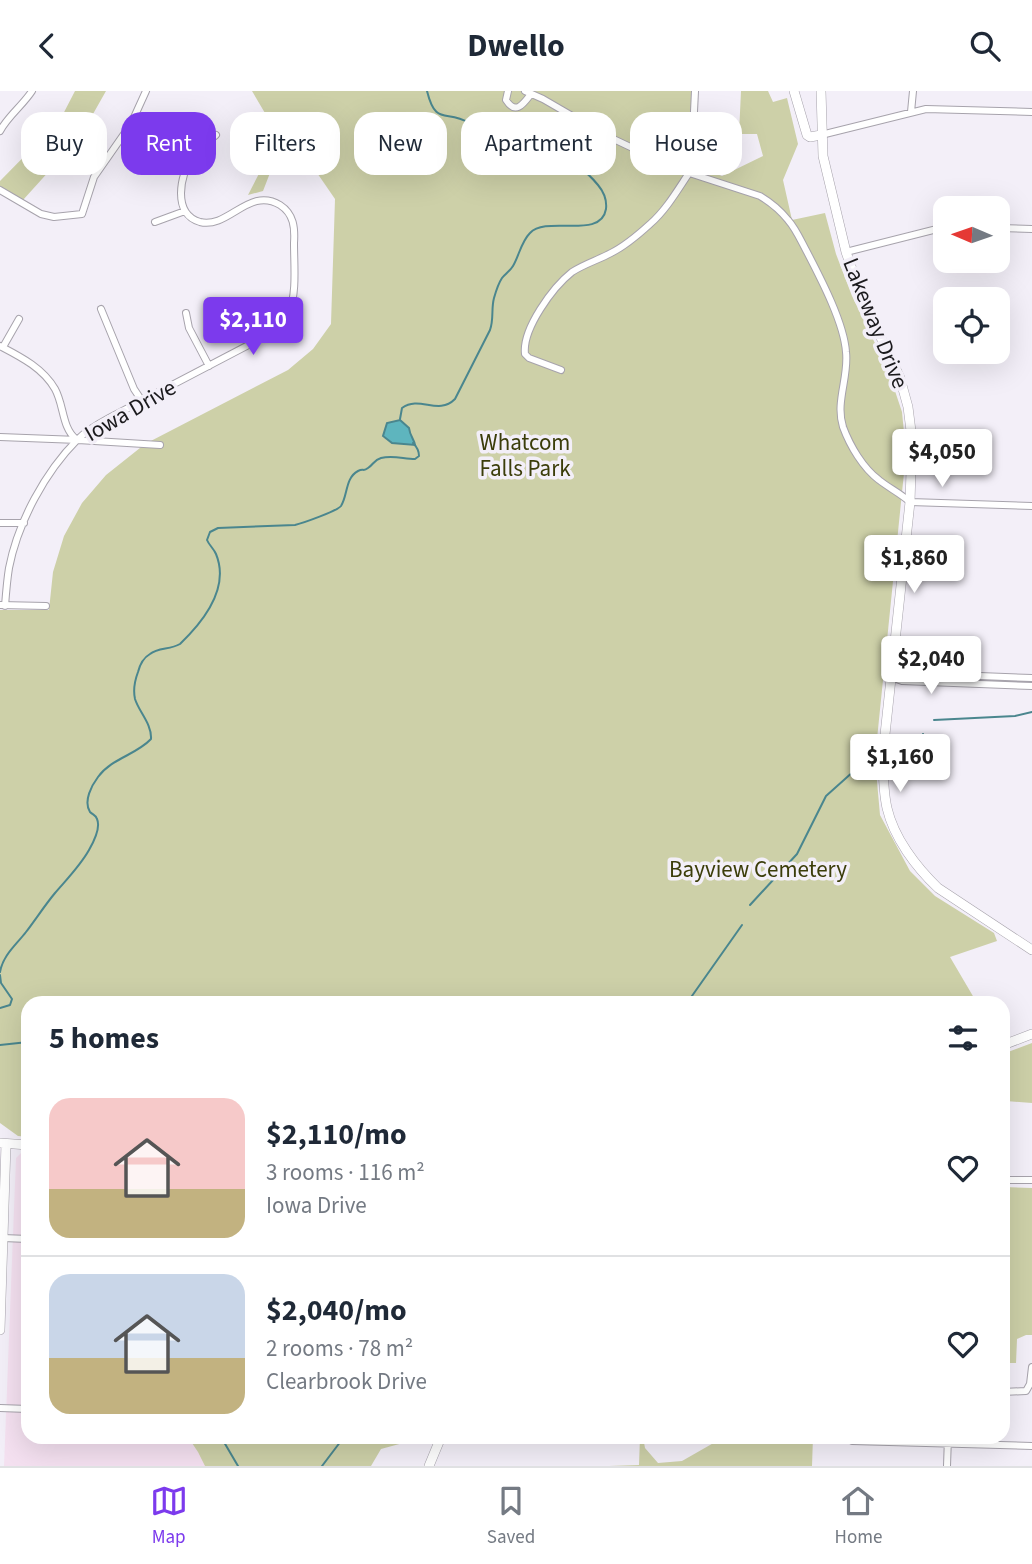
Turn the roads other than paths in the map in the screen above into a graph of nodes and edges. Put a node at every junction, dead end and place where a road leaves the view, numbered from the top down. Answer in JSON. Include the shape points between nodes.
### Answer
{"nodes":[{"id":1,"x":146,"y":91,"type":"edge"},
{"id":2,"x":508,"y":91,"type":"edge"},
{"id":3,"x":695,"y":91,"type":"edge"},
{"id":4,"x":794,"y":91,"type":"edge"},
{"id":5,"x":821,"y":91,"type":"edge"},
{"id":6,"x":913,"y":91,"type":"edge"},
{"id":7,"x":30,"y":92,"type":"edge"},
{"id":8,"x":528,"y":92,"type":"edge"},
{"id":9,"x":694,"y":112,"type":"edge"},
{"id":10,"x":911,"y":112,"type":"junction"},
{"id":11,"x":1032,"y":112,"type":"edge"},
{"id":12,"x":0,"y":131,"type":"edge"},
{"id":13,"x":821,"y":135,"type":"junction"},
{"id":14,"x":630,"y":146,"type":"edge"},
{"id":15,"x":184,"y":175,"type":"edge"},
{"id":16,"x":688,"y":175,"type":"edge"},
{"id":17,"x":695,"y":175,"type":"edge"},
{"id":18,"x":0,"y":190,"type":"edge"},
{"id":19,"x":185,"y":211,"type":"junction"},
{"id":20,"x":82,"y":214,"type":"junction"},
{"id":21,"x":89,"y":220,"type":"dead end"},
{"id":22,"x":155,"y":222,"type":"dead end"},
{"id":23,"x":1010,"y":228,"type":"edge"},
{"id":24,"x":1032,"y":229,"type":"edge"},
{"id":25,"x":933,"y":230,"type":"edge"},
{"id":26,"x":846,"y":252,"type":"junction"},
{"id":27,"x":101,"y":309,"type":"dead end"},
{"id":28,"x":186,"y":313,"type":"dead end"},
{"id":29,"x":19,"y":319,"type":"dead end"},
{"id":30,"x":1,"y":347,"type":"edge"},
{"id":31,"x":209,"y":366,"type":"junction"},
{"id":32,"x":561,"y":370,"type":"dead end"},
{"id":33,"x":142,"y":401,"type":"junction"},
{"id":34,"x":0,"y":437,"type":"edge"},
{"id":35,"x":78,"y":440,"type":"junction"},
{"id":36,"x":160,"y":445,"type":"dead end"},
{"id":37,"x":910,"y":502,"type":"junction"},
{"id":38,"x":1032,"y":506,"type":"edge"},
{"id":39,"x":0,"y":523,"type":"edge"},
{"id":40,"x":24,"y":523,"type":"junction"},
{"id":41,"x":3,"y":605,"type":"edge"},
{"id":42,"x":46,"y":606,"type":"dead end"},
{"id":43,"x":891,"y":677,"type":"junction"},
{"id":44,"x":1032,"y":678,"type":"edge"},
{"id":45,"x":1032,"y":685,"type":"edge"},
{"id":46,"x":1032,"y":950,"type":"edge"},
{"id":47,"x":1032,"y":1034,"type":"edge"},
{"id":48,"x":1010,"y":1042,"type":"edge"},
{"id":49,"x":2,"y":1142,"type":"edge"},
{"id":50,"x":21,"y":1144,"type":"edge"},
{"id":51,"x":1010,"y":1180,"type":"edge"},
{"id":52,"x":1032,"y":1180,"type":"edge"},
{"id":53,"x":3,"y":1238,"type":"junction"},
{"id":54,"x":21,"y":1238,"type":"edge"},
{"id":55,"x":0,"y":1330,"type":"edge"},
{"id":56,"x":1032,"y":1367,"type":"edge"},
{"id":57,"x":1010,"y":1392,"type":"edge"},
{"id":58,"x":0,"y":1408,"type":"edge"},
{"id":59,"x":21,"y":1409,"type":"edge"},
{"id":60,"x":438,"y":1444,"type":"edge"},
{"id":61,"x":948,"y":1444,"type":"edge"},
{"id":62,"x":1004,"y":1444,"type":"edge"},
{"id":63,"x":1032,"y":1446,"type":"edge"},
{"id":64,"x":429,"y":1466,"type":"edge"},
{"id":65,"x":947,"y":1466,"type":"edge"}],
"edges":[{"from":1,"to":20,"type":"street","via":[[131,124],[94,177]]},
{"from":2,"to":8,"type":"street","via":[[506,100],[513,107],[522,105]]},
{"from":3,"to":9,"type":"street"},
{"from":4,"to":13,"type":"main road","via":[[807,135]]},
{"from":5,"to":13,"type":"main road","name":"Lakeway Drive"},
{"from":6,"to":10,"type":"street"},
{"from":7,"to":12,"type":"street"},
{"from":8,"to":14,"type":"street"},
{"from":10,"to":11,"type":"street"},
{"from":10,"to":13,"type":"street"},
{"from":13,"to":26,"type":"main road","name":"Lakeway Drive"},
{"from":15,"to":19,"type":"street"},
{"from":16,"to":32,"type":"street","via":[[650,224],[620,247],[571,273],[538,312],[525,354]]},
{"from":17,"to":37,"type":"street","via":[[760,196],[792,224],[824,285],[845,346],[840,407],[846,435],[878,480]]},
{"from":18,"to":20,"type":"street","via":[[41,214]]},
{"from":19,"to":22,"type":"street"},
{"from":19,"to":31,"type":"street","name":"Iowa Drive","via":[[201,222],[212,222],[258,200],[269,201],[288,211],[295,226],[292,296],[281,328]]},
{"from":20,"to":21,"type":"street"},
{"from":23,"to":24,"type":"street"},
{"from":25,"to":26,"type":"street"},
{"from":26,"to":37,"type":"main road","name":"Lakeway Drive","via":[[905,391],[913,453]]},
{"from":27,"to":33,"type":"street"},
{"from":28,"to":31,"type":"street"},
{"from":29,"to":30,"type":"street"},
{"from":30,"to":35,"type":"street","via":[[45,375],[61,402],[69,433]]},
{"from":31,"to":33,"type":"street","name":"Iowa Drive"},
{"from":33,"to":35,"type":"street","name":"Iowa Drive"},
{"from":34,"to":35,"type":"street"},
{"from":35,"to":36,"type":"street"},
{"from":35,"to":40,"type":"street","name":"Iowa Drive","via":[[53,469]]},
{"from":37,"to":38,"type":"street"},
{"from":37,"to":43,"type":"main road","name":"Lakeway Drive"},
{"from":39,"to":40,"type":"street"},
{"from":40,"to":41,"type":"street","name":"Iowa Drive","via":[[14,547]]},
{"from":41,"to":42,"type":"street"},
{"from":43,"to":44,"type":"street","via":[[903,673]]},
{"from":43,"to":45,"type":"street"},
{"from":43,"to":46,"type":"main road","name":"Lakeway Drive","via":[[883,781],[898,836],[938,888]]},
{"from":47,"to":48,"type":"main road"},
{"from":49,"to":50,"type":"main road"},
{"from":49,"to":53,"type":"main road"},
{"from":51,"to":52,"type":"street"},
{"from":53,"to":54,"type":"street"},
{"from":53,"to":55,"type":"main road"},
{"from":56,"to":57,"type":"street","via":[[1026,1391]]},
{"from":58,"to":59,"type":"street"},
{"from":60,"to":64,"type":"main road"},
{"from":61,"to":65,"type":"street"},
{"from":62,"to":63,"type":"street"}]}
